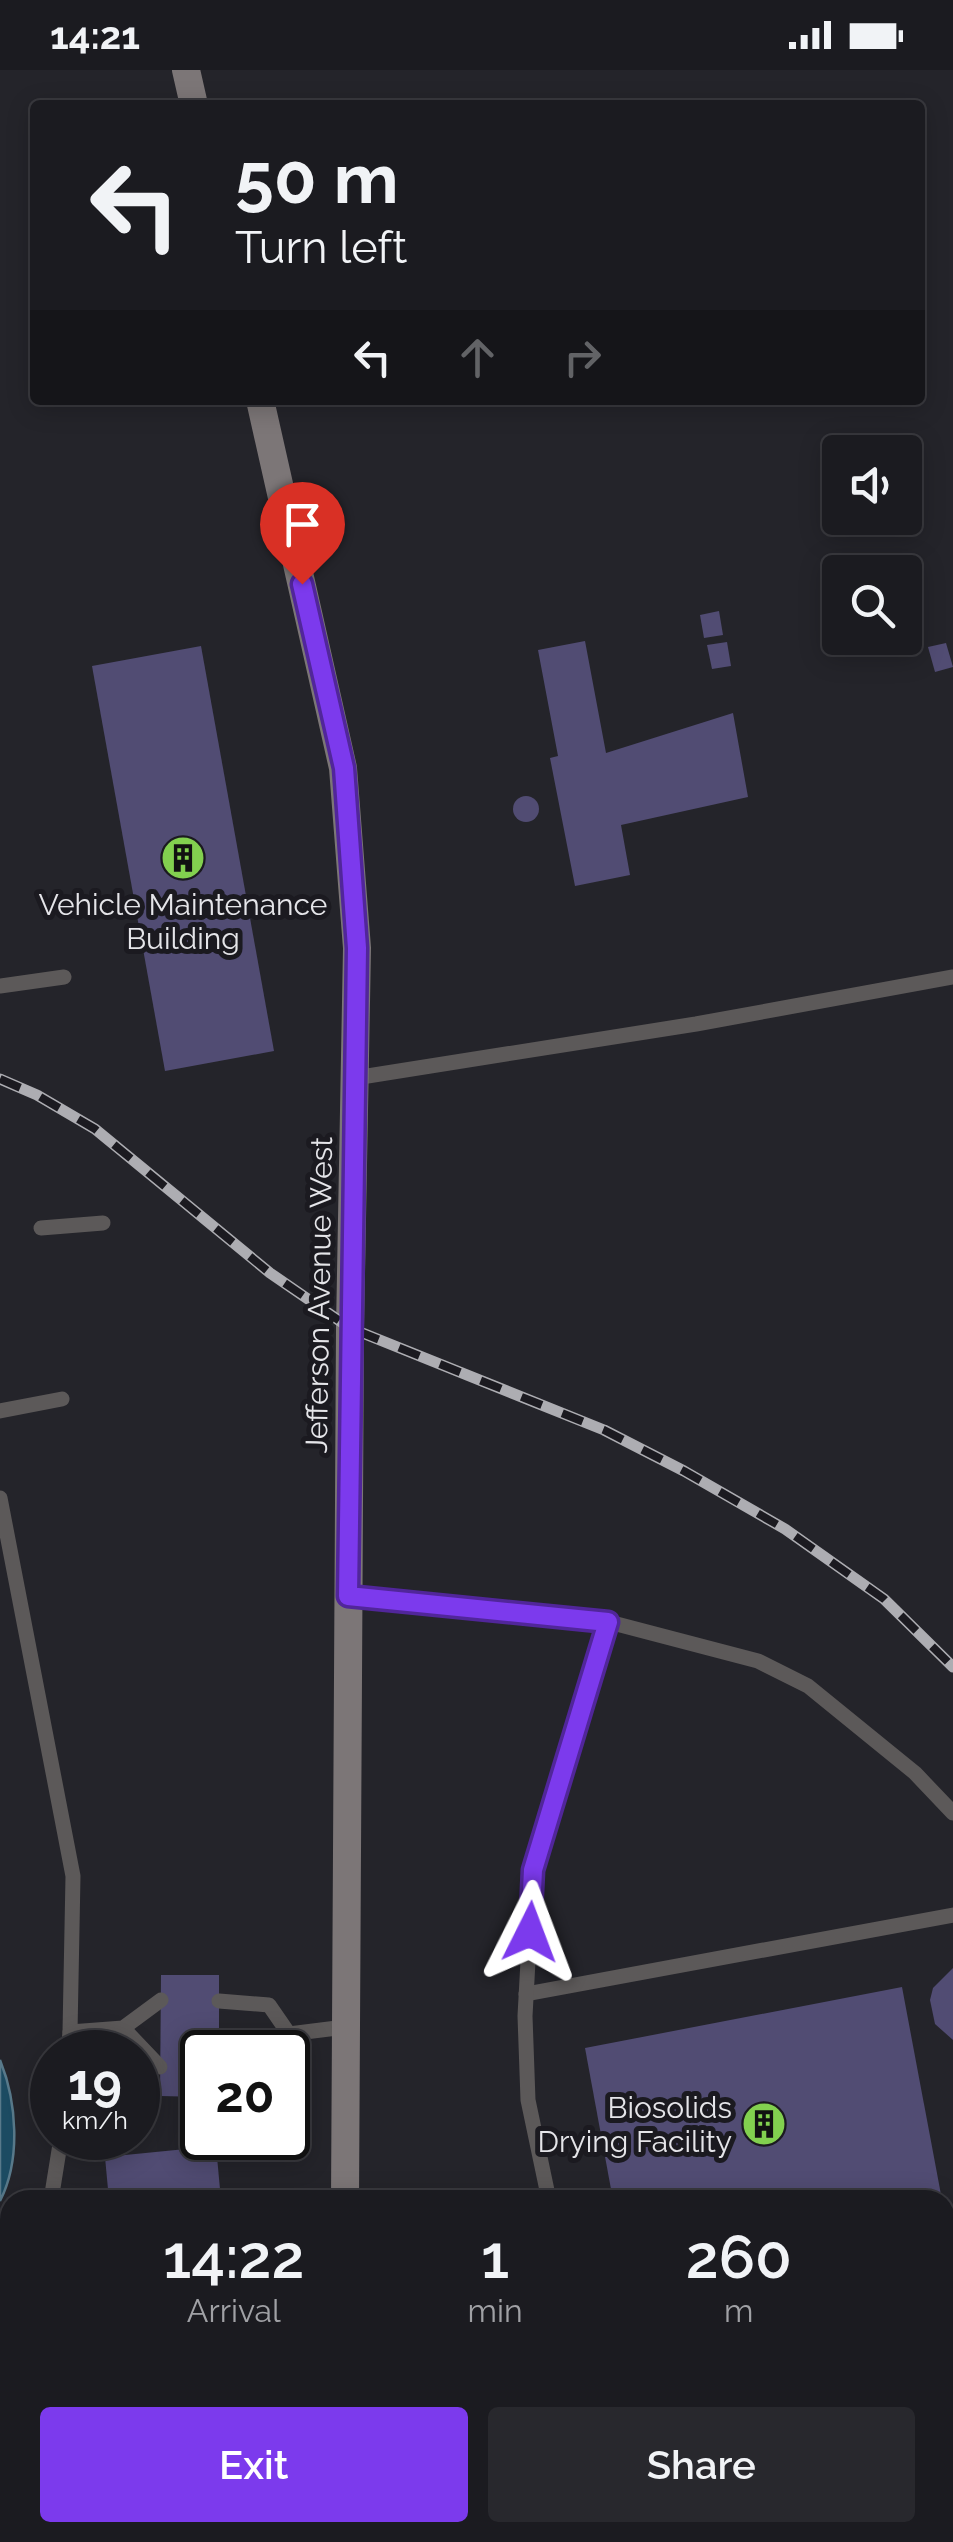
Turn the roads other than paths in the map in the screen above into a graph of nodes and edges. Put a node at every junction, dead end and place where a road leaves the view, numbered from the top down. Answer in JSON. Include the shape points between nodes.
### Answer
{"nodes":[{"id":1,"x":186,"y":70,"type":"edge"},
{"id":2,"x":193,"y":100,"type":"edge"},
{"id":3,"x":261,"y":405,"type":"edge"},
{"id":4,"x":64,"y":977,"type":"dead end"},
{"id":5,"x":953,"y":977,"type":"edge"},
{"id":6,"x":0,"y":986,"type":"edge"},
{"id":7,"x":355,"y":1078,"type":"junction"},
{"id":8,"x":103,"y":1222,"type":"dead end"},
{"id":9,"x":42,"y":1228,"type":"dead end"},
{"id":10,"x":62,"y":1399,"type":"dead end"},
{"id":11,"x":0,"y":1411,"type":"edge"},
{"id":12,"x":0,"y":1498,"type":"edge"},
{"id":13,"x":348,"y":1596,"type":"junction"},
{"id":14,"x":608,"y":1622,"type":"junction"},
{"id":15,"x":953,"y":1813,"type":"edge"},
{"id":16,"x":953,"y":1915,"type":"edge"},
{"id":17,"x":526,"y":1994,"type":"junction"},
{"id":18,"x":161,"y":2000,"type":"dead end"},
{"id":19,"x":219,"y":2001,"type":"dead end"},
{"id":20,"x":345,"y":2027,"type":"junction"},
{"id":21,"x":123,"y":2028,"type":"joint"},
{"id":22,"x":70,"y":2030,"type":"edge"},
{"id":23,"x":96,"y":2030,"type":"edge"},
{"id":24,"x":286,"y":2030,"type":"edge"},
{"id":25,"x":310,"y":2031,"type":"edge"},
{"id":26,"x":57,"y":2160,"type":"edge"},
{"id":27,"x":53,"y":2190,"type":"edge"},
{"id":28,"x":345,"y":2190,"type":"edge"},
{"id":29,"x":548,"y":2190,"type":"edge"}],
"edges":[{"from":1,"to":2,"type":"main road"},
{"from":3,"to":7,"type":"main road","name":"Jefferson Avenue West","via":[[344,768],[357,948]]},
{"from":4,"to":6,"type":"lane"},
{"from":5,"to":7,"type":"lane"},
{"from":7,"to":13,"type":"main road","name":"Jefferson Avenue West"},
{"from":8,"to":9,"type":"lane"},
{"from":10,"to":11,"type":"lane"},
{"from":12,"to":22,"type":"lane","via":[[73,1876]]},
{"from":13,"to":14,"type":"lane"},
{"from":13,"to":20,"type":"main road","name":"Jefferson Avenue West"},
{"from":14,"to":15,"type":"lane","via":[[758,1660],[808,1686],[915,1773]]},
{"from":14,"to":17,"type":"lane","via":[[533,1870]]},
{"from":16,"to":17,"type":"lane"},
{"from":17,"to":29,"type":"lane","via":[[528,2100]]},
{"from":18,"to":21,"type":"lane"},
{"from":19,"to":24,"type":"lane","via":[[270,2005]]},
{"from":20,"to":25,"type":"lane"},
{"from":20,"to":28,"type":"main road","name":"Jefferson Avenue West"},
{"from":21,"to":23,"type":"lane"},
{"from":26,"to":27,"type":"lane"}]}
